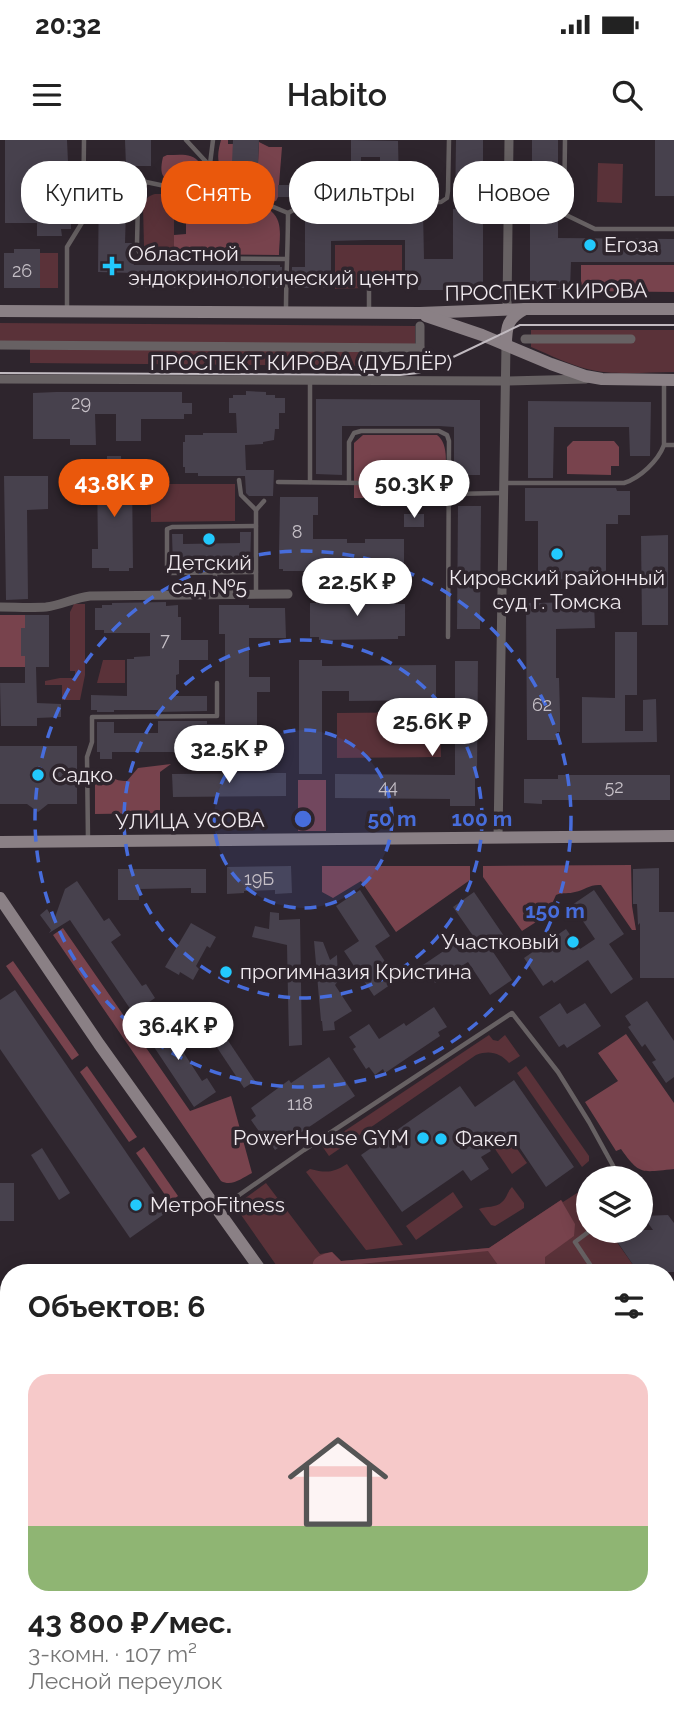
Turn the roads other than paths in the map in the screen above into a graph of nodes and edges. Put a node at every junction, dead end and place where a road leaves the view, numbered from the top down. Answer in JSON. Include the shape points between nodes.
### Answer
{"nodes":[{"id":1,"x":84,"y":140,"type":"edge"},
{"id":2,"x":186,"y":140,"type":"edge"},
{"id":3,"x":213,"y":140,"type":"edge"},
{"id":4,"x":449,"y":140,"type":"edge"},
{"id":5,"x":509,"y":140,"type":"edge"},
{"id":6,"x":565,"y":140,"type":"edge"},
{"id":7,"x":84,"y":161,"type":"edge"},
{"id":8,"x":205,"y":161,"type":"edge"},
{"id":9,"x":210,"y":161,"type":"edge"},
{"id":10,"x":509,"y":161,"type":"edge"},
{"id":11,"x":565,"y":161,"type":"edge"},
{"id":12,"x":275,"y":208,"type":"edge"},
{"id":13,"x":288,"y":213,"type":"junction"},
{"id":14,"x":574,"y":219,"type":"edge"},
{"id":15,"x":81,"y":224,"type":"edge"},
{"id":16,"x":137,"y":224,"type":"edge"},
{"id":17,"x":508,"y":224,"type":"edge"},
{"id":18,"x":674,"y":229,"type":"edge"},
{"id":19,"x":287,"y":259,"type":"junction"},
{"id":20,"x":369,"y":280,"type":"dead end"},
{"id":21,"x":508,"y":309,"type":"junction"},
{"id":22,"x":525,"y":309,"type":"junction"},
{"id":23,"x":674,"y":309,"type":"edge"},
{"id":24,"x":0,"y":311,"type":"edge"},
{"id":25,"x":67,"y":311,"type":"junction"},
{"id":26,"x":286,"y":313,"type":"junction"},
{"id":27,"x":370,"y":313,"type":"junction"},
{"id":28,"x":419,"y":320,"type":"junction"},
{"id":29,"x":525,"y":339,"type":"dead end"},
{"id":30,"x":631,"y":339,"type":"dead end"},
{"id":31,"x":0,"y":345,"type":"edge"},
{"id":32,"x":506,"y":345,"type":"junction"},
{"id":33,"x":420,"y":348,"type":"junction"},
{"id":34,"x":423,"y":359,"type":"dead end"},
{"id":35,"x":0,"y":379,"type":"edge"},
{"id":36,"x":602,"y":379,"type":"junction"},
{"id":37,"x":310,"y":380,"type":"junction"},
{"id":38,"x":669,"y":380,"type":"edge"},
{"id":39,"x":505,"y":381,"type":"junction"},
{"id":40,"x":674,"y":444,"type":"edge"},
{"id":41,"x":664,"y":445,"type":"junction"},
{"id":42,"x":239,"y":481,"type":"dead end"},
{"id":43,"x":278,"y":482,"type":"dead end"},
{"id":44,"x":310,"y":482,"type":"junction"},
{"id":45,"x":349,"y":482,"type":"junction"},
{"id":46,"x":363,"y":482,"type":"dead end"},
{"id":47,"x":503,"y":488,"type":"junction"},
{"id":48,"x":449,"y":494,"type":"junction"},
{"id":49,"x":264,"y":501,"type":"dead end"},
{"id":50,"x":256,"y":510,"type":"junction"},
{"id":51,"x":256,"y":526,"type":"junction"},
{"id":52,"x":256,"y":572,"type":"junction"},
{"id":53,"x":215,"y":573,"type":"junction"},
{"id":54,"x":288,"y":594,"type":"dead end"},
{"id":55,"x":215,"y":595,"type":"junction"},
{"id":56,"x":256,"y":595,"type":"junction"},
{"id":57,"x":0,"y":607,"type":"edge"},
{"id":58,"x":448,"y":637,"type":"dead end"},
{"id":59,"x":217,"y":683,"type":"dead end"},
{"id":60,"x":674,"y":836,"type":"edge"},
{"id":61,"x":498,"y":837,"type":"junction"},
{"id":62,"x":88,"y":841,"type":"junction"},
{"id":63,"x":0,"y":842,"type":"edge"},
{"id":64,"x":0,"y":898,"type":"edge"},
{"id":65,"x":613,"y":1166,"type":"edge"},
{"id":66,"x":218,"y":1209,"type":"junction"},
{"id":67,"x":576,"y":1241,"type":"edge"},
{"id":68,"x":256,"y":1264,"type":"edge"},
{"id":69,"x":590,"y":1264,"type":"edge"}],
"edges":[{"from":1,"to":7,"type":"lane"},
{"from":2,"to":8,"type":"lane"},
{"from":3,"to":9,"type":"lane"},
{"from":4,"to":13,"type":"lane","via":[[449,191],[441,202],[309,204]]},
{"from":5,"to":10,"type":"street"},
{"from":6,"to":11,"type":"lane"},
{"from":12,"to":13,"type":"lane"},
{"from":13,"to":19,"type":"lane"},
{"from":14,"to":18,"type":"lane","via":[[594,229]]},
{"from":15,"to":25,"type":"lane","via":[[67,247]]},
{"from":16,"to":19,"type":"lane","via":[[139,251],[153,258]]},
{"from":17,"to":21,"type":"street"},
{"from":19,"to":26,"type":"lane"},
{"from":20,"to":27,"type":"lane"},
{"from":21,"to":22,"type":"main road","name":"ПРОСПЕКТ КИРОВА"},
{"from":21,"to":28,"type":"main road","name":"ПРОСПЕКТ КИРОВА"},
{"from":22,"to":23,"type":"main road","name":"ПРОСПЕКТ КИРОВА"},
{"from":22,"to":32,"type":"main road","via":[[510,321]]},
{"from":24,"to":25,"type":"main road","name":"ПРОСПЕКТ КИРОВА"},
{"from":25,"to":26,"type":"main road","name":"ПРОСПЕКТ КИРОВА"},
{"from":26,"to":27,"type":"main road","name":"ПРОСПЕКТ КИРОВА"},
{"from":27,"to":28,"type":"main road","name":"ПРОСПЕКТ КИРОВА"},
{"from":28,"to":32,"type":"main road","name":"ПРОСПЕКТ КИРОВА"},
{"from":28,"to":33,"type":"street"},
{"from":29,"to":30,"type":"street"},
{"from":31,"to":33,"type":"street"},
{"from":32,"to":36,"type":"main road","name":"ПРОСПЕКТ КИРОВА"},
{"from":32,"to":39,"type":"street"},
{"from":33,"to":34,"type":"street"},
{"from":35,"to":37,"type":"street","name":"ПРОСПЕКТ КИРОВА (ДУБЛЁР)"},
{"from":36,"to":38,"type":"main road","name":"ПРОСПЕКТ КИРОВА"},
{"from":36,"to":39,"type":"street","name":"ПРОСПЕКТ КИРОВА (ДУБЛЁР)"},
{"from":37,"to":39,"type":"street","name":"ПРОСПЕКТ КИРОВА (ДУБЛЁР)"},
{"from":37,"to":44,"type":"lane"},
{"from":38,"to":41,"type":"lane"},
{"from":39,"to":47,"type":"street"},
{"from":40,"to":41,"type":"lane"},
{"from":41,"to":47,"type":"lane","via":[[656,460],[633,480]]},
{"from":42,"to":50,"type":"lane","via":[[241,495]]},
{"from":43,"to":44,"type":"lane"},
{"from":44,"to":45,"type":"lane"},
{"from":45,"to":46,"type":"lane"},
{"from":45,"to":48,"type":"lane","via":[[349,442],[354,433],[442,431],[449,441]]},
{"from":47,"to":48,"type":"lane"},
{"from":47,"to":61,"type":"street"},
{"from":48,"to":58,"type":"lane"},
{"from":49,"to":50,"type":"lane"},
{"from":50,"to":51,"type":"lane"},
{"from":51,"to":52,"type":"lane"},
{"from":51,"to":53,"type":"lane","via":[[167,529],[169,572]]},
{"from":52,"to":53,"type":"lane"},
{"from":52,"to":56,"type":"lane"},
{"from":53,"to":55,"type":"lane"},
{"from":54,"to":56,"type":"street"},
{"from":55,"to":56,"type":"street"},
{"from":55,"to":57,"type":"street","via":[[90,596],[45,607]]},
{"from":59,"to":62,"type":"lane","via":[[217,716],[92,717],[87,757]]},
{"from":60,"to":61,"type":"main road","name":"УЛИЦА УСОВА"},
{"from":61,"to":62,"type":"main road","name":"УЛИЦА УСОВА"},
{"from":62,"to":63,"type":"main road","name":"УЛИЦА УСОВА"},
{"from":64,"to":66,"type":"main road"},
{"from":65,"to":66,"type":"lane","via":[[558,1072],[512,1013]]},
{"from":66,"to":68,"type":"main road"},
{"from":67,"to":69,"type":"lane"}]}
